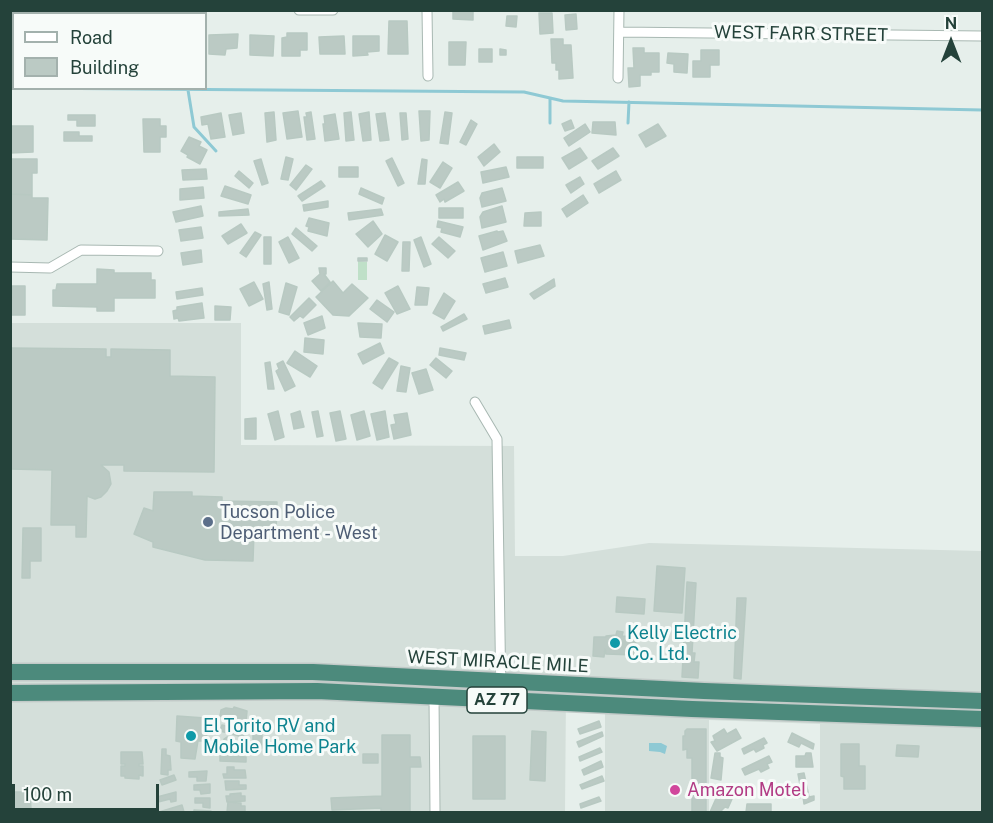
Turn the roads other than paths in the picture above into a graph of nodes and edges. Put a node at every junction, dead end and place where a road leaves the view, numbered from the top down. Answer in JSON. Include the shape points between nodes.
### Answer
{"nodes":[{"id":1,"x":299,"y":10,"type":"edge"},
{"id":2,"x":333,"y":10,"type":"edge"},
{"id":3,"x":427,"y":10,"type":"edge"},
{"id":4,"x":619,"y":10,"type":"edge"},
{"id":5,"x":619,"y":32,"type":"junction"},
{"id":6,"x":982,"y":36,"type":"edge"},
{"id":7,"x":428,"y":76,"type":"dead end"},
{"id":8,"x":618,"y":78,"type":"dead end"},
{"id":9,"x":158,"y":250,"type":"dead end"},
{"id":10,"x":10,"y":267,"type":"edge"},
{"id":11,"x":475,"y":402,"type":"dead end"},
{"id":12,"x":10,"y":672,"type":"edge"},
{"id":13,"x":501,"y":681,"type":"junction"},
{"id":14,"x":10,"y":693,"type":"edge"},
{"id":15,"x":810,"y":695,"type":"junction"},
{"id":16,"x":434,"y":697,"type":"junction"},
{"id":17,"x":501,"y":700,"type":"junction"},
{"id":18,"x":982,"y":701,"type":"edge"},
{"id":19,"x":692,"y":709,"type":"junction"},
{"id":20,"x":982,"y":719,"type":"edge"},
{"id":21,"x":435,"y":813,"type":"edge"}],
"edges":[{"from":1,"to":2,"type":"street"},
{"from":3,"to":7,"type":"street"},
{"from":4,"to":5,"type":"street"},
{"from":5,"to":6,"type":"street","name":"WEST FARR STREET"},
{"from":5,"to":8,"type":"street"},
{"from":9,"to":10,"type":"street","via":[[81,250],[50,268]]},
{"from":11,"to":13,"type":"street","via":[[497,439]]},
{"from":12,"to":13,"type":"highway","name":"WEST MIRACLE MILE","number":"AZ 77","via":[[288,672]]},
{"from":13,"to":15,"type":"highway","name":"WEST MIRACLE MILE","number":"AZ 77"},
{"from":13,"to":17,"type":"street"},
{"from":14,"to":16,"type":"highway","name":"WEST MIRACLE MILE","number":"AZ 77","via":[[296,691]]},
{"from":15,"to":18,"type":"highway","name":"WEST MIRACLE MILE","number":"AZ 77"},
{"from":15,"to":19,"type":"highway","via":[[807,702],[795,705],[702,702]]},
{"from":16,"to":17,"type":"highway","name":"WEST MIRACLE MILE","number":"AZ 77"},
{"from":16,"to":21,"type":"street"},
{"from":17,"to":19,"type":"highway","name":"WEST MIRACLE MILE","number":"AZ 77"},
{"from":19,"to":20,"type":"highway","name":"WEST MIRACLE MILE","number":"AZ 77"}]}
